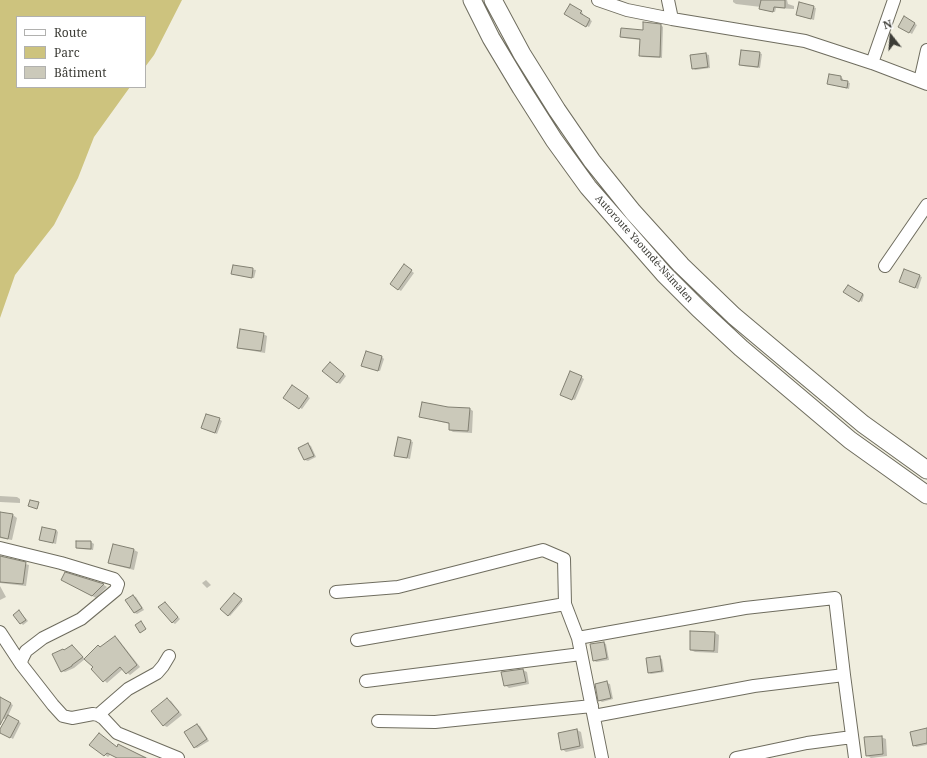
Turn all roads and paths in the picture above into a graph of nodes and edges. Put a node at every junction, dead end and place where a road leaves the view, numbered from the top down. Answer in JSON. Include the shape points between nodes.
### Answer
{"nodes":[{"id":1,"x":472,"y":0,"type":"edge"},
{"id":2,"x":493,"y":0,"type":"edge"},
{"id":3,"x":598,"y":0,"type":"edge"},
{"id":4,"x":668,"y":0,"type":"edge"},
{"id":5,"x":894,"y":0,"type":"edge"},
{"id":6,"x":672,"y":19,"type":"junction"},
{"id":7,"x":927,"y":50,"type":"edge"},
{"id":8,"x":872,"y":63,"type":"junction"},
{"id":9,"x":924,"y":82,"type":"edge"},
{"id":10,"x":927,"y":205,"type":"edge"},
{"id":11,"x":885,"y":266,"type":"dead end"},
{"id":12,"x":927,"y":470,"type":"edge"},
{"id":13,"x":927,"y":495,"type":"edge"},
{"id":14,"x":0,"y":548,"type":"edge"},
{"id":15,"x":336,"y":592,"type":"dead end"},
{"id":16,"x":565,"y":604,"type":"junction"},
{"id":17,"x":0,"y":632,"type":"edge"},
{"id":18,"x":578,"y":638,"type":"junction"},
{"id":19,"x":357,"y":640,"type":"dead end"},
{"id":20,"x":581,"y":654,"type":"junction"},
{"id":21,"x":169,"y":656,"type":"dead end"},
{"id":22,"x":22,"y":664,"type":"junction"},
{"id":23,"x":844,"y":675,"type":"junction"},
{"id":24,"x":366,"y":681,"type":"dead end"},
{"id":25,"x":593,"y":711,"type":"junction"},
{"id":26,"x":98,"y":715,"type":"junction"},
{"id":27,"x":378,"y":721,"type":"dead end"},
{"id":28,"x":852,"y":737,"type":"junction"},
{"id":29,"x":178,"y":758,"type":"edge"},
{"id":30,"x":602,"y":758,"type":"edge"},
{"id":31,"x":736,"y":758,"type":"edge"},
{"id":32,"x":856,"y":758,"type":"edge"}],
"edges":[{"from":1,"to":13,"type":"highway","name":"Autoroute Yaoundé-Nsimalen","via":[[520,88],[554,140],[588,187],[664,274],[741,348],[850,440]]},
{"from":2,"to":12,"type":"highway","name":"Autoroute Yaoundé-Nsimalen","via":[[522,54],[592,161],[682,265],[734,316],[796,368],[863,424]]},
{"from":3,"to":6,"type":"street","via":[[627,10]]},
{"from":4,"to":6,"type":"street"},
{"from":5,"to":8,"type":"street"},
{"from":6,"to":8,"type":"street","via":[[805,41]]},
{"from":7,"to":9,"type":"street"},
{"from":8,"to":9,"type":"street"},
{"from":10,"to":11,"type":"street"},
{"from":14,"to":22,"type":"street","via":[[69,565],[114,579],[118,584],[116,590],[81,619],[43,638],[26,651]]},
{"from":15,"to":16,"type":"street","via":[[398,587],[543,550],[564,559]]},
{"from":16,"to":18,"type":"street"},
{"from":16,"to":19,"type":"street"},
{"from":17,"to":22,"type":"street"},
{"from":18,"to":20,"type":"street"},
{"from":18,"to":23,"type":"street","via":[[745,608],[835,598]]},
{"from":20,"to":24,"type":"street"},
{"from":20,"to":25,"type":"street"},
{"from":21,"to":26,"type":"street","via":[[157,673],[128,689]]},
{"from":22,"to":26,"type":"street","via":[[63,716],[72,718]]},
{"from":23,"to":25,"type":"street"},
{"from":23,"to":28,"type":"street"},
{"from":25,"to":27,"type":"street","via":[[435,722]]},
{"from":25,"to":30,"type":"street"},
{"from":26,"to":29,"type":"street","via":[[117,733]]},
{"from":28,"to":31,"type":"street","via":[[807,742]]},
{"from":28,"to":32,"type":"street"}]}
